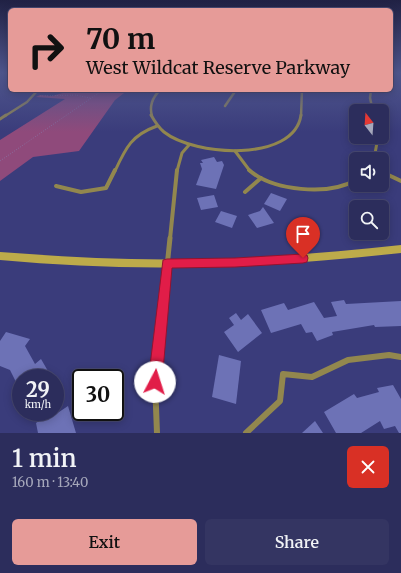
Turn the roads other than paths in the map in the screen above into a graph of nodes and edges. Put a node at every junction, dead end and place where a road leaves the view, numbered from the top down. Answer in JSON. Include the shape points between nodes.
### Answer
{"nodes":[{"id":1,"x":36,"y":92,"type":"edge"},
{"id":2,"x":158,"y":92,"type":"edge"},
{"id":3,"x":235,"y":92,"type":"edge"},
{"id":4,"x":302,"y":92,"type":"edge"},
{"id":5,"x":371,"y":92,"type":"edge"},
{"id":6,"x":371,"y":104,"type":"edge"},
{"id":7,"x":225,"y":106,"type":"dead end"},
{"id":8,"x":0,"y":119,"type":"edge"},
{"id":9,"x":157,"y":126,"type":"junction"},
{"id":10,"x":189,"y":145,"type":"junction"},
{"id":11,"x":235,"y":151,"type":"junction"},
{"id":12,"x":389,"y":175,"type":"edge"},
{"id":13,"x":261,"y":178,"type":"junction"},
{"id":14,"x":401,"y":181,"type":"edge"},
{"id":15,"x":349,"y":183,"type":"edge"},
{"id":16,"x":56,"y":186,"type":"dead end"},
{"id":17,"x":245,"y":192,"type":"dead end"},
{"id":18,"x":401,"y":249,"type":"edge"},
{"id":19,"x":0,"y":256,"type":"edge"},
{"id":20,"x":167,"y":263,"type":"junction"},
{"id":21,"x":401,"y":357,"type":"edge"},
{"id":22,"x":157,"y":433,"type":"edge"},
{"id":23,"x":246,"y":433,"type":"edge"}],
"edges":[{"from":1,"to":8,"type":"street","via":[[27,102]]},
{"from":2,"to":9,"type":"street","via":[[150,108]]},
{"from":3,"to":7,"type":"street"},
{"from":4,"to":11,"type":"street","via":[[301,120],[297,130],[281,141]]},
{"from":5,"to":6,"type":"street"},
{"from":9,"to":10,"type":"street","via":[[168,136]]},
{"from":9,"to":16,"type":"street","via":[[133,139],[106,188],[97,191],[69,192]]},
{"from":10,"to":11,"type":"street"},
{"from":10,"to":20,"type":"street","via":[[182,153],[178,164]]},
{"from":11,"to":13,"type":"street","via":[[243,165]]},
{"from":12,"to":14,"type":"street"},
{"from":13,"to":15,"type":"street","via":[[289,187],[312,190],[337,188]]},
{"from":13,"to":17,"type":"street"},
{"from":18,"to":20,"type":"main road","via":[[278,260]]},
{"from":19,"to":20,"type":"main road","via":[[66,261]]},
{"from":20,"to":22,"type":"street","via":[[155,382]]},
{"from":21,"to":23,"type":"street","via":[[348,360],[312,377],[283,374],[280,401]]}]}
